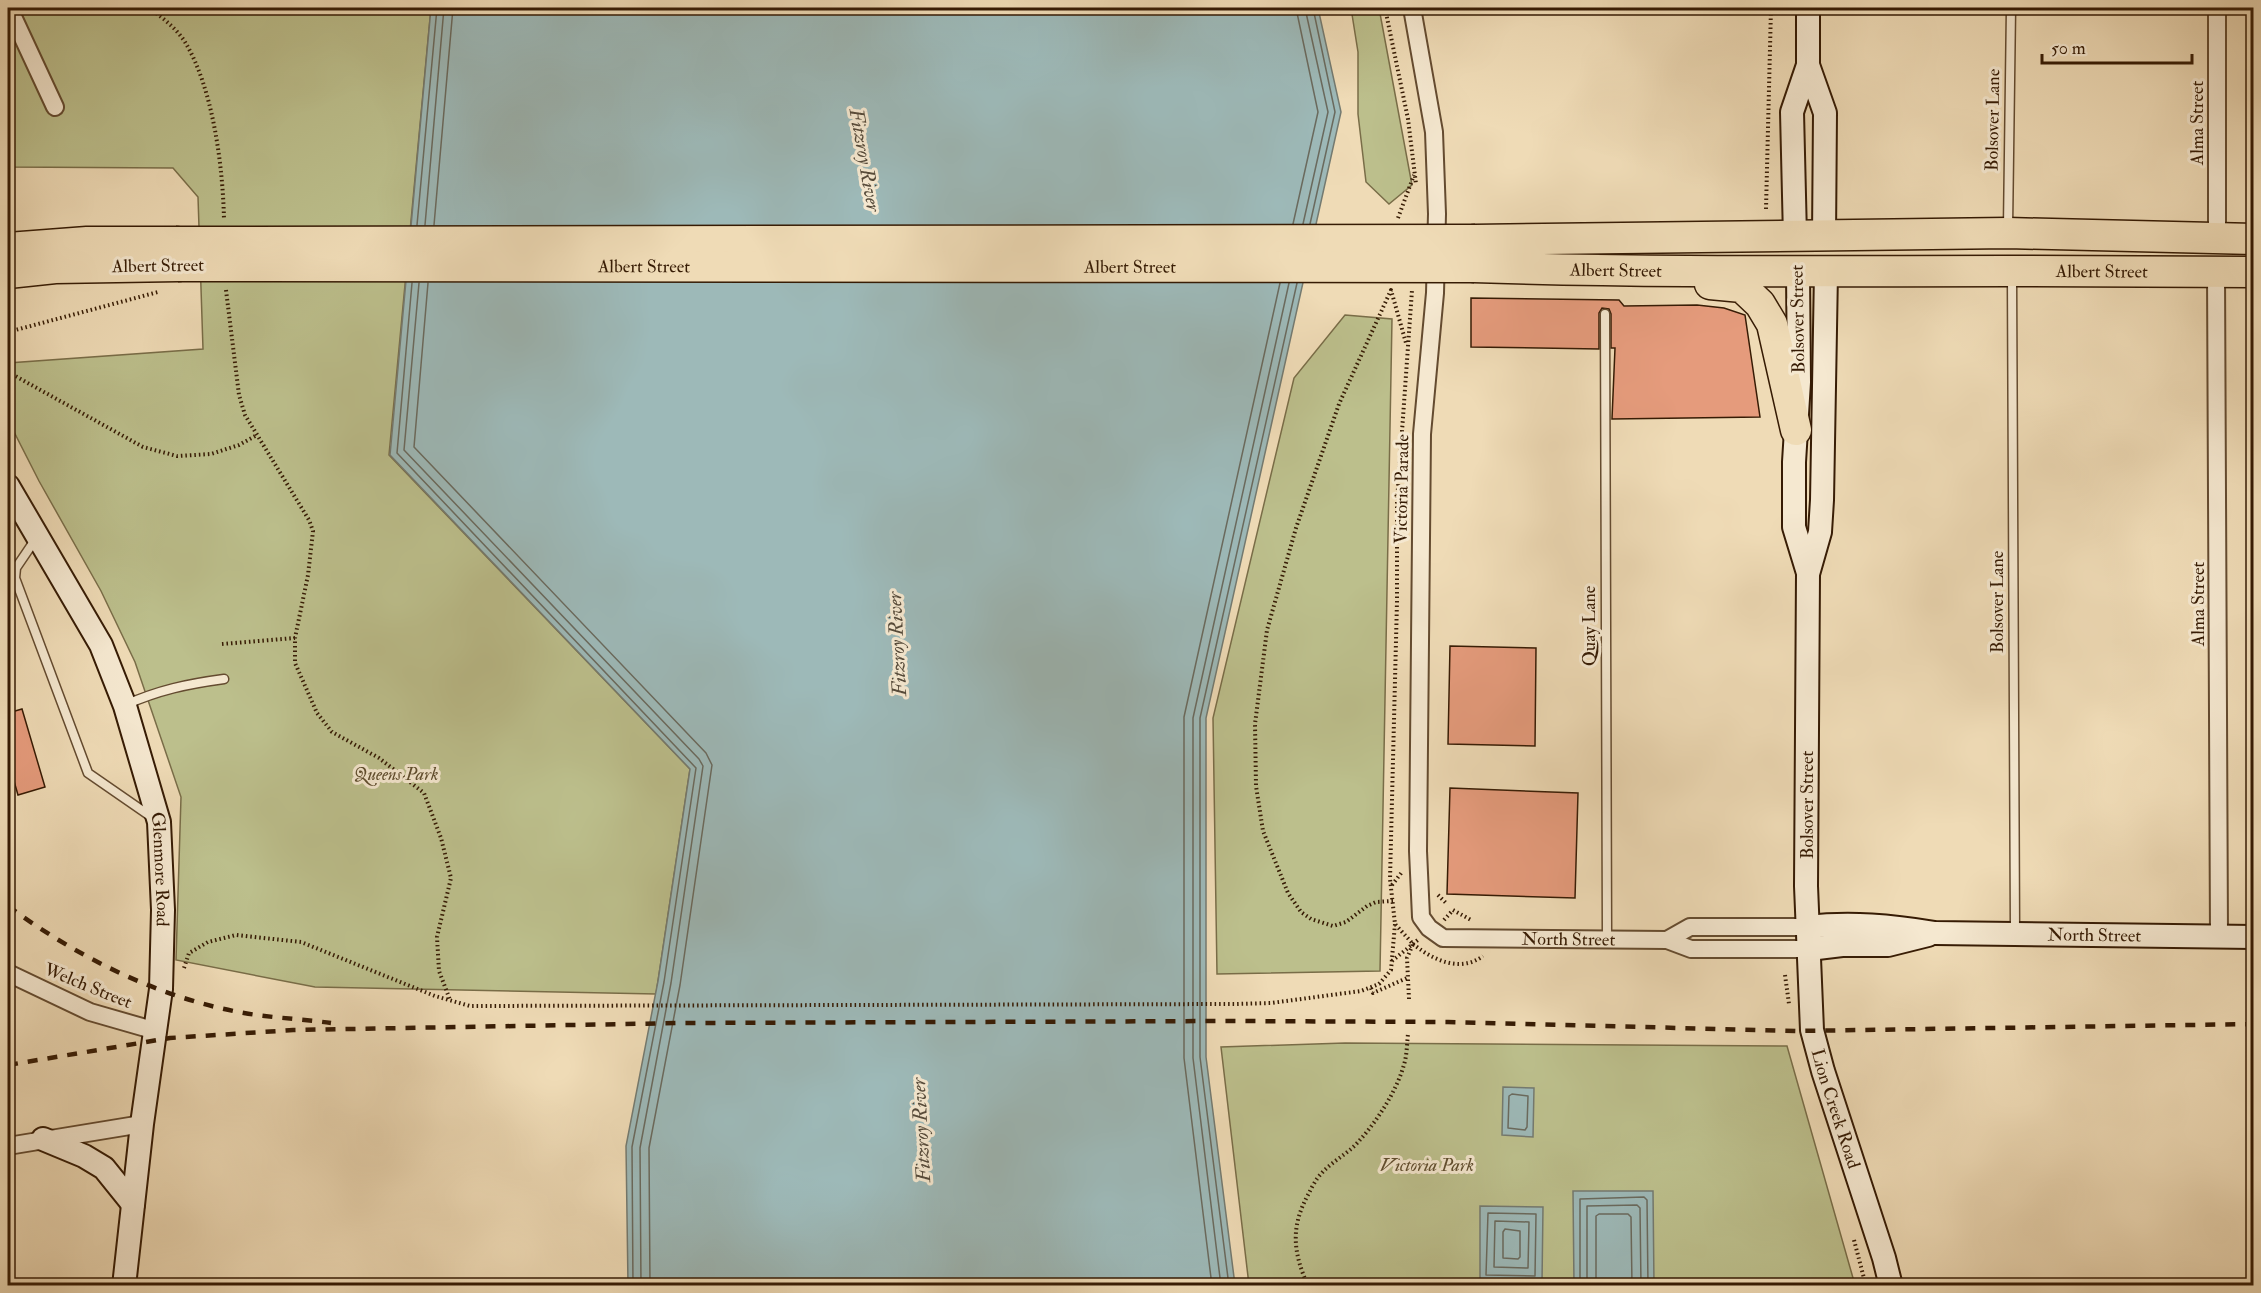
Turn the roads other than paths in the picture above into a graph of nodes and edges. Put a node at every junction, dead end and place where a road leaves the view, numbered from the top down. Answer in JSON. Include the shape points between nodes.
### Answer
{"nodes":[{"id":1,"x":9,"y":8,"type":"edge"},
{"id":2,"x":1412,"y":8,"type":"edge"},
{"id":3,"x":1808,"y":8,"type":"edge"},
{"id":4,"x":2011,"y":8,"type":"edge"},
{"id":5,"x":2217,"y":8,"type":"edge"},
{"id":6,"x":1808,"y":65,"type":"junction"},
{"id":7,"x":55,"y":107,"type":"dead end"},
{"id":8,"x":2008,"y":233,"type":"junction"},
{"id":9,"x":1795,"y":237,"type":"junction"},
{"id":10,"x":1824,"y":237,"type":"junction"},
{"id":11,"x":2217,"y":239,"type":"junction"},
{"id":12,"x":2253,"y":239,"type":"edge"},
{"id":13,"x":8,"y":248,"type":"edge"},
{"id":14,"x":1475,"y":253,"type":"junction"},
{"id":15,"x":177,"y":254,"type":"junction"},
{"id":16,"x":2012,"y":271,"type":"junction"},
{"id":17,"x":1608,"y":272,"type":"junction"},
{"id":18,"x":2216,"y":272,"type":"junction"},
{"id":19,"x":2253,"y":272,"type":"edge"},
{"id":20,"x":8,"y":273,"type":"edge"},
{"id":21,"x":1812,"y":273,"type":"junction"},
{"id":22,"x":1605,"y":314,"type":"dead end"},
{"id":23,"x":1796,"y":430,"type":"junction"},
{"id":24,"x":8,"y":486,"type":"edge"},
{"id":25,"x":37,"y":537,"type":"junction"},
{"id":26,"x":1808,"y":574,"type":"junction"},
{"id":27,"x":224,"y":679,"type":"dead end"},
{"id":28,"x":125,"y":706,"type":"junction"},
{"id":29,"x":159,"y":822,"type":"junction"},
{"id":30,"x":1807,"y":927,"type":"junction"},
{"id":31,"x":1935,"y":933,"type":"junction"},
{"id":32,"x":2014,"y":933,"type":"junction"},
{"id":33,"x":2219,"y":936,"type":"junction"},
{"id":34,"x":2253,"y":937,"type":"edge"},
{"id":35,"x":1607,"y":938,"type":"junction"},
{"id":36,"x":1468,"y":939,"type":"joint"},
{"id":37,"x":1667,"y":940,"type":"junction"},
{"id":38,"x":1809,"y":949,"type":"junction"},
{"id":39,"x":8,"y":973,"type":"edge"},
{"id":40,"x":156,"y":1031,"type":"junction"},
{"id":41,"x":142,"y":1124,"type":"junction"},
{"id":42,"x":43,"y":1139,"type":"junction"},
{"id":43,"x":8,"y":1146,"type":"edge"},
{"id":44,"x":133,"y":1204,"type":"junction"},
{"id":45,"x":124,"y":1286,"type":"edge"},
{"id":46,"x":1891,"y":1286,"type":"edge"}],
"edges":[{"from":1,"to":7,"type":"street"},
{"from":2,"to":36,"type":"street","name":"Victoria Parade","via":[[1434,132],[1437,214],[1435,293],[1422,434],[1418,830],[1421,917],[1443,938]]},
{"from":3,"to":6,"type":"street","name":"Bolsover Street"},
{"from":4,"to":8,"type":"lane","name":"Bolsover Lane"},
{"from":5,"to":11,"type":"street","name":"Alma Street"},
{"from":6,"to":9,"type":"street","name":"Bolsover Street","via":[[1792,112]]},
{"from":6,"to":10,"type":"street","name":"Bolsover Street","via":[[1824,112]]},
{"from":8,"to":10,"type":"highway","name":"Albert Street"},
{"from":8,"to":11,"type":"highway","name":"Albert Street"},
{"from":9,"to":10,"type":"highway","name":"Albert Street"},
{"from":9,"to":14,"type":"highway","name":"Albert Street"},
{"from":9,"to":21,"type":"highway","name":"Bolsover Street"},
{"from":10,"to":21,"type":"highway","name":"Bolsover Street"},
{"from":11,"to":12,"type":"highway","name":"Albert Street"},
{"from":13,"to":15,"type":"highway","name":"Albert Street","via":[[87,242]]},
{"from":14,"to":15,"type":"highway","name":"Albert Street","bridge":true},
{"from":14,"to":17,"type":"highway","name":"Albert Street"},
{"from":15,"to":20,"type":"highway","name":"Albert Street"},
{"from":16,"to":18,"type":"highway","name":"Albert Street"},
{"from":16,"to":21,"type":"highway","name":"Albert Street"},
{"from":16,"to":32,"type":"lane","name":"Bolsover Lane"},
{"from":17,"to":21,"type":"highway","name":"Albert Street"},
{"from":17,"to":23,"type":"highway","via":[[1742,287],[1760,304],[1772,324]]},
{"from":18,"to":19,"type":"highway","name":"Albert Street"},
{"from":18,"to":33,"type":"street","name":"Alma Street"},
{"from":21,"to":23,"type":"street","name":"Bolsover Street"},
{"from":21,"to":26,"type":"street","name":"Bolsover Street","via":[[1822,500],[1820,532]]},
{"from":22,"to":35,"type":"lane","name":"Quay Lane"},
{"from":23,"to":26,"type":"street","name":"Bolsover Street","via":[[1794,527]]},
{"from":24,"to":25,"type":"street","name":"Glenmore Road"},
{"from":25,"to":28,"type":"street","name":"Glenmore Road","via":[[101,645]]},
{"from":25,"to":29,"type":"lane","via":[[16,568],[15,578],[88,773]]},
{"from":26,"to":30,"type":"street","name":"Bolsover Street"},
{"from":27,"to":28,"type":"lane","via":[[183,684]]},
{"from":28,"to":29,"type":"street","name":"Glenmore Road"},
{"from":29,"to":40,"type":"street","name":"Glenmore Road","via":[[163,910]]},
{"from":30,"to":31,"type":"street","name":"North Street","via":[[1885,925]]},
{"from":30,"to":37,"type":"street","name":"North Street","via":[[1690,927]]},
{"from":30,"to":38,"type":"street","name":"Lion Creek Road"},
{"from":31,"to":32,"type":"street","name":"North Street"},
{"from":31,"to":38,"type":"street","name":"North Street","via":[[1888,945]]},
{"from":32,"to":33,"type":"street","name":"North Street"},
{"from":33,"to":34,"type":"street","name":"North Street"},
{"from":35,"to":36,"type":"street","name":"North Street"},
{"from":35,"to":37,"type":"street","name":"North Street"},
{"from":37,"to":38,"type":"street","name":"North Street","via":[[1691,949]]},
{"from":38,"to":46,"type":"street","name":"Lion Creek Road","via":[[1812,1030]]},
{"from":39,"to":40,"type":"street","name":"Welch Street","via":[[90,1012]]},
{"from":40,"to":41,"type":"street","name":"Glenmore Road"},
{"from":41,"to":42,"type":"street"},
{"from":41,"to":44,"type":"street","name":"Glenmore Road"},
{"from":42,"to":43,"type":"street"},
{"from":42,"to":44,"type":"street","via":[[104,1168]]},
{"from":44,"to":45,"type":"street","name":"Glenmore Road"}]}
